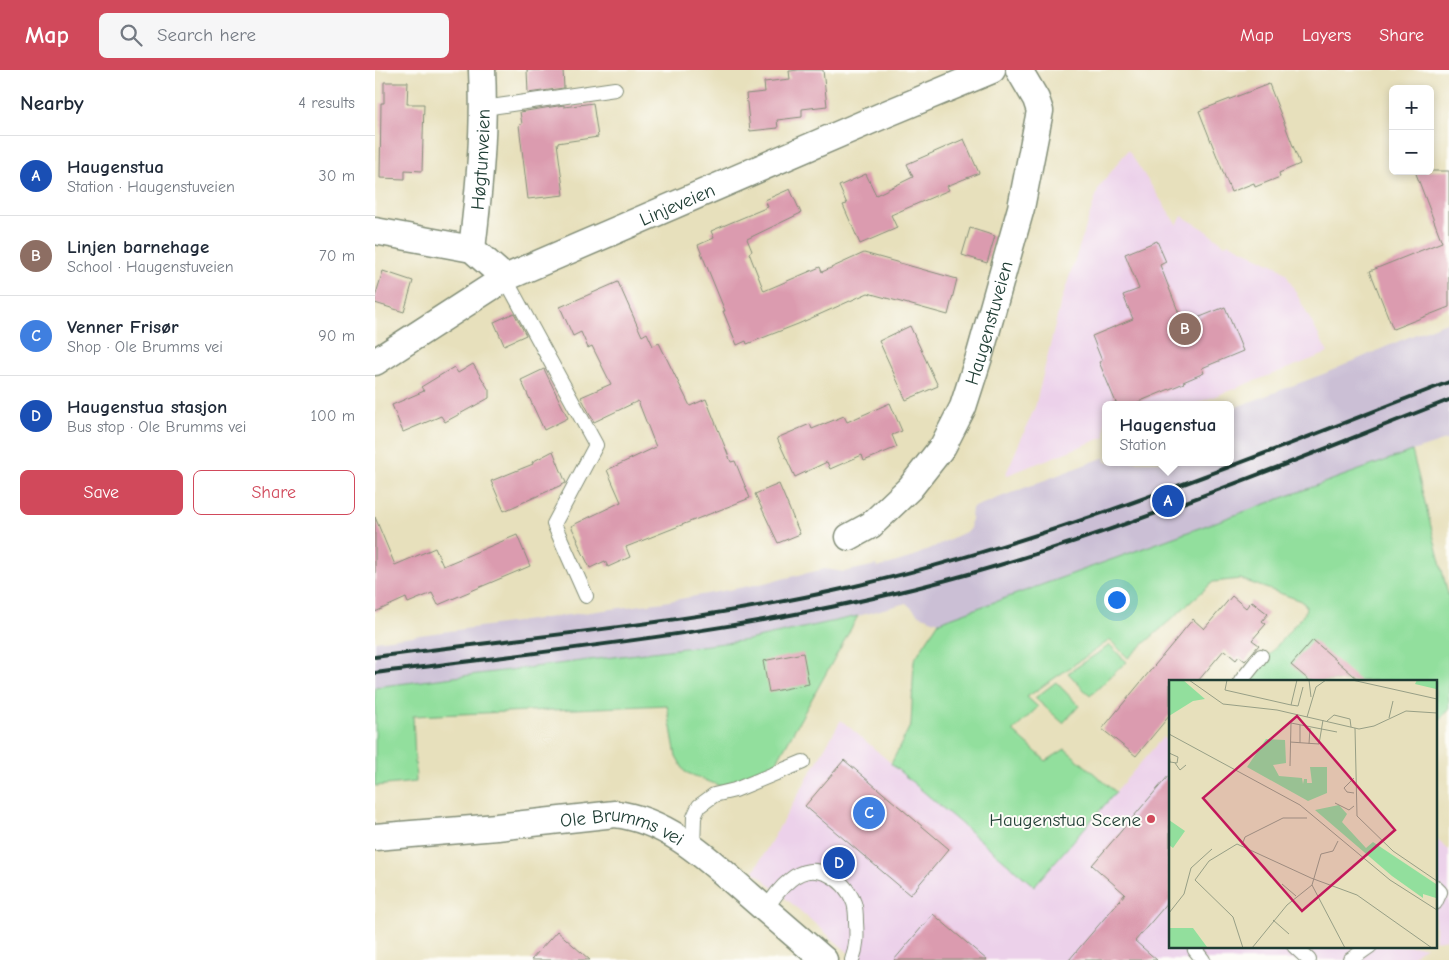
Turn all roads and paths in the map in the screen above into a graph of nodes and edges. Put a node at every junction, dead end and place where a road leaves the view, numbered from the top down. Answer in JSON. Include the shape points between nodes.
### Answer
{"nodes":[{"id":1,"x":482,"y":70,"type":"edge"},
{"id":2,"x":991,"y":70,"type":"edge"},
{"id":3,"x":1019,"y":70,"type":"edge"},
{"id":4,"x":615,"y":89,"type":"dead end"},
{"id":5,"x":484,"y":108,"type":"junction"},
{"id":6,"x":375,"y":231,"type":"edge"},
{"id":7,"x":472,"y":249,"type":"junction"},
{"id":8,"x":505,"y":278,"type":"junction"},
{"id":9,"x":375,"y":362,"type":"edge"},
{"id":10,"x":849,"y":538,"type":"dead end"},
{"id":11,"x":586,"y":596,"type":"dead end"},
{"id":12,"x":1261,"y":656,"type":"dead end"},
{"id":13,"x":1242,"y":680,"type":"edge"},
{"id":14,"x":803,"y":762,"type":"dead end"},
{"id":15,"x":375,"y":837,"type":"edge"},
{"id":16,"x":693,"y":848,"type":"junction"},
{"id":17,"x":766,"y":910,"type":"junction"},
{"id":18,"x":1196,"y":948,"type":"edge"},
{"id":19,"x":1296,"y":948,"type":"edge"},
{"id":20,"x":1367,"y":948,"type":"edge"},
{"id":21,"x":824,"y":960,"type":"edge"},
{"id":22,"x":852,"y":960,"type":"edge"},
{"id":23,"x":1203,"y":960,"type":"edge"},
{"id":24,"x":1309,"y":960,"type":"edge"},
{"id":25,"x":1350,"y":960,"type":"edge"}],
"edges":[{"from":1,"to":5,"type":"street","name":"Høgtunveien"},
{"from":2,"to":8,"type":"street","name":"Linjeveien"},
{"from":3,"to":10,"type":"street","name":"Haugenstuveien","via":[[1040,111],[1021,208],[963,406],[943,446],[910,488],[871,524]]},
{"from":4,"to":5,"type":"lane"},
{"from":5,"to":7,"type":"street","name":"Høgtunveien"},
{"from":6,"to":7,"type":"street"},
{"from":7,"to":8,"type":"street"},
{"from":8,"to":9,"type":"street","name":"Linjeveien"},
{"from":8,"to":11,"type":"lane","via":[[596,445],[554,524]]},
{"from":12,"to":13,"type":"lane"},
{"from":14,"to":16,"type":"lane","via":[[735,790],[714,794],[699,806],[694,817]]},
{"from":15,"to":16,"type":"street","name":"Ole Brumms vei","via":[[615,814],[661,827]]},
{"from":16,"to":17,"type":"street","name":"Ole Brumms vei"},
{"from":17,"to":21,"type":"street","name":"Ole Brumms vei"},
{"from":17,"to":22,"type":"lane","via":[[774,896],[803,872],[816,871],[834,877],[848,891],[855,905],[857,939]]},
{"from":18,"to":23,"type":"lane"},
{"from":19,"to":24,"type":"lane"},
{"from":20,"to":25,"type":"lane"}]}
